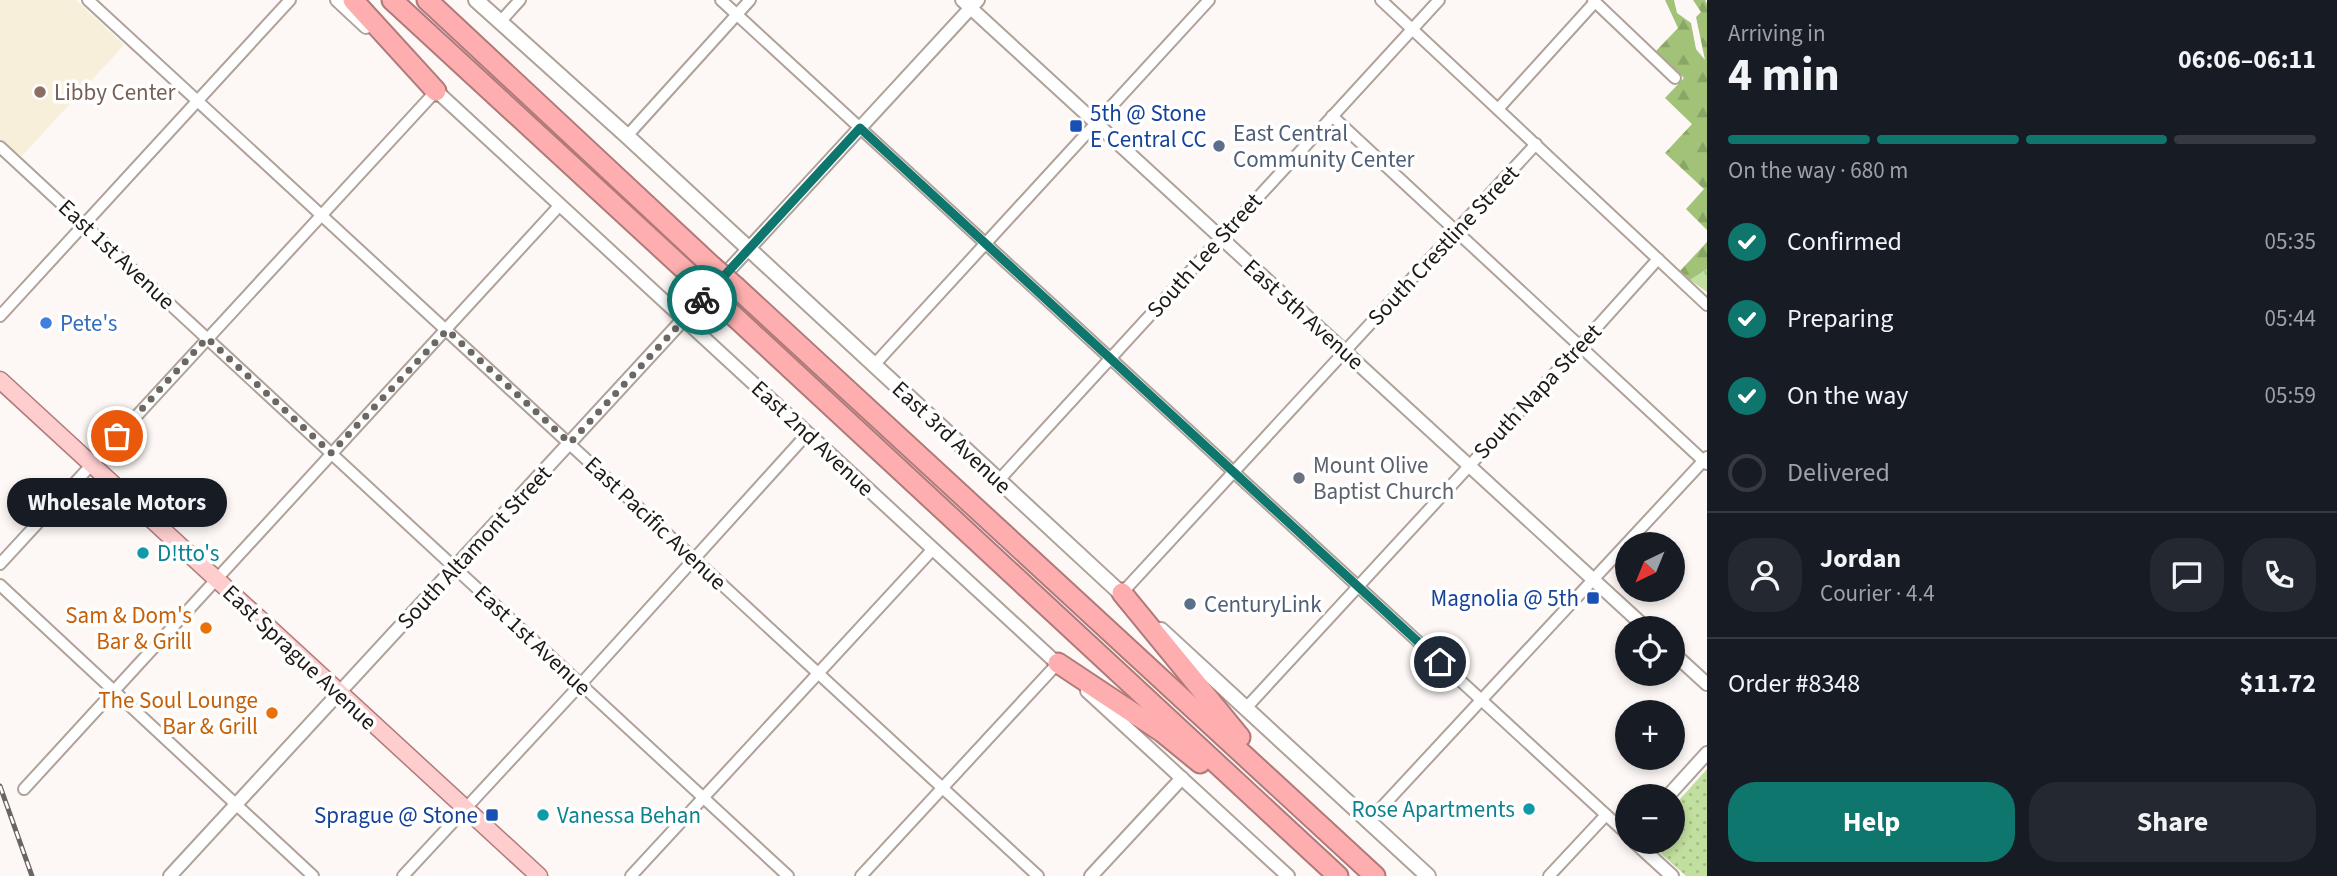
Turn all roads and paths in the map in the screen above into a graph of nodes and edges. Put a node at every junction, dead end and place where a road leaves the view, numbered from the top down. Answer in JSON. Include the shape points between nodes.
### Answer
{"nodes":[{"id":1,"x":88,"y":0,"type":"edge"},
{"id":2,"x":290,"y":0,"type":"edge"},
{"id":3,"x":337,"y":0,"type":"edge"},
{"id":4,"x":354,"y":0,"type":"edge"},
{"id":5,"x":392,"y":0,"type":"edge"},
{"id":6,"x":426,"y":0,"type":"edge"},
{"id":7,"x":476,"y":0,"type":"edge"},
{"id":8,"x":520,"y":0,"type":"edge"},
{"id":9,"x":721,"y":0,"type":"edge"},
{"id":10,"x":750,"y":0,"type":"edge"},
{"id":11,"x":1208,"y":0,"type":"edge"},
{"id":12,"x":1381,"y":0,"type":"edge"},
{"id":13,"x":1439,"y":0,"type":"edge"},
{"id":14,"x":1594,"y":1,"type":"edge"},
{"id":15,"x":970,"y":3,"type":"edge"},
{"id":16,"x":737,"y":15,"type":"junction"},
{"id":17,"x":500,"y":22,"type":"junction"},
{"id":18,"x":1412,"y":29,"type":"junction"},
{"id":19,"x":1675,"y":78,"type":"dead end"},
{"id":20,"x":436,"y":91,"type":"junction"},
{"id":21,"x":198,"y":101,"type":"junction"},
{"id":22,"x":1498,"y":109,"type":"junction"},
{"id":23,"x":1332,"y":116,"type":"junction"},
{"id":24,"x":1095,"y":124,"type":"junction"},
{"id":25,"x":860,"y":128,"type":"junction"},
{"id":26,"x":627,"y":136,"type":"junction"},
{"id":27,"x":1536,"y":144,"type":"junction"},
{"id":28,"x":0,"y":147,"type":"edge"},
{"id":29,"x":560,"y":205,"type":"junction"},
{"id":30,"x":320,"y":214,"type":"junction"},
{"id":31,"x":84,"y":224,"type":"junction"},
{"id":32,"x":1456,"y":231,"type":"junction"},
{"id":33,"x":1220,"y":238,"type":"junction"},
{"id":34,"x":985,"y":244,"type":"junction"},
{"id":35,"x":747,"y":250,"type":"junction"},
{"id":36,"x":1658,"y":259,"type":"junction"},
{"id":37,"x":1707,"y":305,"type":"edge"},
{"id":38,"x":0,"y":316,"type":"edge"},
{"id":39,"x":684,"y":319,"type":"junction"},
{"id":40,"x":447,"y":330,"type":"junction"},
{"id":41,"x":207,"y":338,"type":"junction"},
{"id":42,"x":1579,"y":347,"type":"junction"},
{"id":43,"x":1344,"y":351,"type":"junction"},
{"id":44,"x":1110,"y":359,"type":"junction"},
{"id":45,"x":874,"y":365,"type":"junction"},
{"id":46,"x":0,"y":380,"type":"edge"},
{"id":47,"x":808,"y":433,"type":"junction"},
{"id":48,"x":570,"y":443,"type":"junction"},
{"id":49,"x":331,"y":453,"type":"junction"},
{"id":50,"x":1706,"y":461,"type":"edge"},
{"id":51,"x":91,"y":464,"type":"junction"},
{"id":52,"x":1469,"y":465,"type":"junction"},
{"id":53,"x":1233,"y":472,"type":"junction"},
{"id":54,"x":999,"y":480,"type":"junction"},
{"id":55,"x":933,"y":549,"type":"junction"},
{"id":56,"x":694,"y":558,"type":"junction"},
{"id":57,"x":0,"y":564,"type":"edge"},
{"id":58,"x":455,"y":567,"type":"junction"},
{"id":59,"x":215,"y":579,"type":"junction"},
{"id":60,"x":1593,"y":579,"type":"junction"},
{"id":61,"x":0,"y":585,"type":"edge"},
{"id":62,"x":1359,"y":587,"type":"junction"},
{"id":63,"x":1122,"y":593,"type":"junction"},
{"id":64,"x":1633,"y":616,"type":"edge"},
{"id":65,"x":1058,"y":663,"type":"junction"},
{"id":66,"x":1685,"y":664,"type":"edge"},
{"id":67,"x":818,"y":673,"type":"junction"},
{"id":68,"x":1707,"y":684,"type":"edge"},
{"id":69,"x":580,"y":685,"type":"junction"},
{"id":70,"x":113,"y":690,"type":"junction"},
{"id":71,"x":339,"y":692,"type":"junction"},
{"id":72,"x":1481,"y":700,"type":"junction"},
{"id":73,"x":1246,"y":708,"type":"junction"},
{"id":74,"x":1707,"y":753,"type":"edge"},
{"id":75,"x":1182,"y":778,"type":"junction"},
{"id":76,"x":1679,"y":784,"type":"edge"},
{"id":77,"x":943,"y":788,"type":"junction"},
{"id":78,"x":24,"y":789,"type":"dead end"},
{"id":79,"x":1283,"y":789,"type":"junction"},
{"id":80,"x":704,"y":797,"type":"junction"},
{"id":81,"x":1256,"y":799,"type":"junction"},
{"id":82,"x":237,"y":804,"type":"junction"},
{"id":83,"x":466,"y":809,"type":"junction"},
{"id":84,"x":1606,"y":815,"type":"junction"},
{"id":85,"x":1368,"y":822,"type":"junction"},
{"id":86,"x":1615,"y":823,"type":"edge"},
{"id":87,"x":1648,"y":854,"type":"edge"},
{"id":88,"x":170,"y":876,"type":"edge"},
{"id":89,"x":313,"y":876,"type":"edge"},
{"id":90,"x":403,"y":876,"type":"edge"},
{"id":91,"x":539,"y":876,"type":"edge"},
{"id":92,"x":631,"y":876,"type":"edge"},
{"id":93,"x":788,"y":876,"type":"edge"},
{"id":94,"x":861,"y":876,"type":"edge"},
{"id":95,"x":1038,"y":876,"type":"edge"},
{"id":96,"x":1091,"y":876,"type":"edge"},
{"id":97,"x":1288,"y":876,"type":"edge"},
{"id":98,"x":1338,"y":876,"type":"edge"},
{"id":99,"x":1375,"y":876,"type":"edge"},
{"id":100,"x":1428,"y":876,"type":"edge"},
{"id":101,"x":1549,"y":876,"type":"edge"},
{"id":102,"x":1672,"y":876,"type":"edge"}],
"edges":[{"from":1,"to":21,"type":"street","name":"East Pacific Avenue"},
{"from":2,"to":21,"type":"street"},
{"from":3,"to":20,"type":"street","name":"East 2nd Avenue"},
{"from":4,"to":20,"type":"highway"},
{"from":5,"to":81,"type":"highway","bridge":true},
{"from":6,"to":79,"type":"highway","bridge":true},
{"from":7,"to":17,"type":"main road","name":"East 3rd Avenue"},
{"from":8,"to":17,"type":"street"},
{"from":9,"to":16,"type":"street"},
{"from":10,"to":16,"type":"street"},
{"from":11,"to":24,"type":"street"},
{"from":12,"to":18,"type":"street"},
{"from":13,"to":18,"type":"street","name":"South Lee Street"},
{"from":14,"to":19,"type":"street"},
{"from":14,"to":22,"type":"street"},
{"from":15,"to":24,"type":"street","name":"East 5th Avenue"},
{"from":15,"to":25,"type":"street","name":"South Altamont Street"},
{"from":16,"to":25,"type":"street"},
{"from":16,"to":26,"type":"street"},
{"from":17,"to":26,"type":"main road","name":"East 3rd Avenue"},
{"from":18,"to":22,"type":"street"},
{"from":18,"to":23,"type":"street","name":"South Lee Street"},
{"from":20,"to":29,"type":"street","name":"East 2nd Avenue"},
{"from":20,"to":30,"type":"street"},
{"from":21,"to":30,"type":"street","name":"East Pacific Avenue"},
{"from":21,"to":31,"type":"street"},
{"from":22,"to":27,"type":"street"},
{"from":23,"to":32,"type":"street"},
{"from":23,"to":33,"type":"street","name":"South Lee Street"},
{"from":24,"to":33,"type":"street","name":"East 5th Avenue"},
{"from":24,"to":34,"type":"street"},
{"from":25,"to":34,"type":"street"},
{"from":25,"to":35,"type":"street","name":"South Altamont Street"},
{"from":26,"to":35,"type":"main road","name":"East 3rd Avenue"},
{"from":27,"to":32,"type":"street","name":"South Crestline Street"},
{"from":27,"to":36,"type":"street"},
{"from":28,"to":31,"type":"street","name":"East 1st Avenue"},
{"from":29,"to":39,"type":"street","name":"East 2nd Avenue"},
{"from":29,"to":40,"type":"street"},
{"from":30,"to":40,"type":"street","name":"East Pacific Avenue"},
{"from":30,"to":41,"type":"street"},
{"from":31,"to":38,"type":"street"},
{"from":31,"to":41,"type":"street","name":"East 1st Avenue"},
{"from":32,"to":42,"type":"street"},
{"from":32,"to":43,"type":"street","name":"South Crestline Street"},
{"from":33,"to":43,"type":"street","name":"East 5th Avenue"},
{"from":33,"to":44,"type":"street","name":"South Lee Street"},
{"from":34,"to":44,"type":"street"},
{"from":34,"to":45,"type":"street"},
{"from":35,"to":39,"type":"street","name":"South Altamont Street"},
{"from":35,"to":45,"type":"main road","name":"East 3rd Avenue"},
{"from":36,"to":37,"type":"street"},
{"from":36,"to":42,"type":"street","name":"South Napa Street"},
{"from":39,"to":47,"type":"street","name":"East 2nd Avenue"},
{"from":39,"to":48,"type":"street","name":"South Altamont Street"},
{"from":40,"to":48,"type":"street","name":"East Pacific Avenue"},
{"from":40,"to":49,"type":"street"},
{"from":41,"to":49,"type":"street","name":"East 1st Avenue"},
{"from":41,"to":51,"type":"street"},
{"from":42,"to":50,"type":"street"},
{"from":42,"to":52,"type":"street","name":"South Napa Street"},
{"from":43,"to":52,"type":"street","name":"East 5th Avenue"},
{"from":43,"to":53,"type":"street","name":"South Crestline Street"},
{"from":44,"to":53,"type":"street"},
{"from":44,"to":54,"type":"street","name":"South Lee Street"},
{"from":45,"to":54,"type":"main road","name":"East 3rd Avenue"},
{"from":46,"to":51,"type":"main road","name":"East Sprague Avenue"},
{"from":47,"to":55,"type":"street","name":"East 2nd Avenue"},
{"from":47,"to":56,"type":"street"},
{"from":48,"to":56,"type":"street","name":"East Pacific Avenue"},
{"from":48,"to":58,"type":"street","name":"South Altamont Street"},
{"from":49,"to":58,"type":"street","name":"East 1st Avenue"},
{"from":49,"to":59,"type":"street"},
{"from":50,"to":60,"type":"street"},
{"from":51,"to":57,"type":"street"},
{"from":51,"to":59,"type":"main road","name":"East Sprague Avenue"},
{"from":52,"to":60,"type":"street","name":"East 5th Avenue"},
{"from":52,"to":62,"type":"street","name":"South Napa Street"},
{"from":53,"to":62,"type":"street"},
{"from":53,"to":63,"type":"street","name":"South Crestline Street"},
{"from":54,"to":63,"type":"main road","name":"East 3rd Avenue"},
{"from":55,"to":65,"type":"street","name":"East 2nd Avenue"},
{"from":55,"to":67,"type":"street"},
{"from":56,"to":67,"type":"street","name":"East Pacific Avenue"},
{"from":56,"to":69,"type":"street"},
{"from":58,"to":69,"type":"street","name":"East 1st Avenue"},
{"from":58,"to":71,"type":"street","name":"South Altamont Street"},
{"from":59,"to":70,"type":"street"},
{"from":59,"to":71,"type":"main road","name":"East Sprague Avenue"},
{"from":60,"to":64,"type":"street","name":"East 5th Avenue"},
{"from":60,"to":72,"type":"street"},
{"from":61,"to":70,"type":"street"},
{"from":62,"to":72,"type":"street"},
{"from":62,"to":73,"type":"street","name":"South Napa Street"},
{"from":63,"to":73,"type":"main road","name":"East 3rd Avenue"},
{"from":63,"to":79,"type":"highway"},
{"from":65,"to":75,"type":"street","name":"East 2nd Avenue"},
{"from":65,"to":77,"type":"street"},
{"from":65,"to":81,"type":"highway","via":[[1162,732],[1219,778]]},
{"from":66,"to":68,"type":"street"},
{"from":67,"to":77,"type":"street","name":"East Pacific Avenue"},
{"from":67,"to":80,"type":"street"},
{"from":69,"to":80,"type":"street","name":"East 1st Avenue"},
{"from":69,"to":83,"type":"street"},
{"from":70,"to":78,"type":"street"},
{"from":70,"to":82,"type":"street"},
{"from":71,"to":82,"type":"street","name":"South Altamont Street"},
{"from":71,"to":83,"type":"main road","name":"East Sprague Avenue"},
{"from":72,"to":84,"type":"street"},
{"from":72,"to":85,"type":"street"},
{"from":73,"to":85,"type":"main road","name":"East 3rd Avenue"},
{"from":74,"to":76,"type":"street"},
{"from":75,"to":96,"type":"street"},
{"from":75,"to":97,"type":"street","name":"East 2nd Avenue"},
{"from":77,"to":94,"type":"street"},
{"from":77,"to":95,"type":"street","name":"East Pacific Avenue"},
{"from":79,"to":99,"type":"highway"},
{"from":80,"to":92,"type":"street"},
{"from":80,"to":93,"type":"street","name":"East 1st Avenue"},
{"from":81,"to":98,"type":"highway"},
{"from":82,"to":88,"type":"street","name":"South Altamont Street"},
{"from":82,"to":89,"type":"street"},
{"from":83,"to":90,"type":"street"},
{"from":83,"to":91,"type":"main road","name":"East Sprague Avenue"},
{"from":84,"to":86,"type":"street"},
{"from":84,"to":101,"type":"street"},
{"from":85,"to":100,"type":"main road","name":"East 3rd Avenue"},
{"from":87,"to":102,"type":"street"}]}
